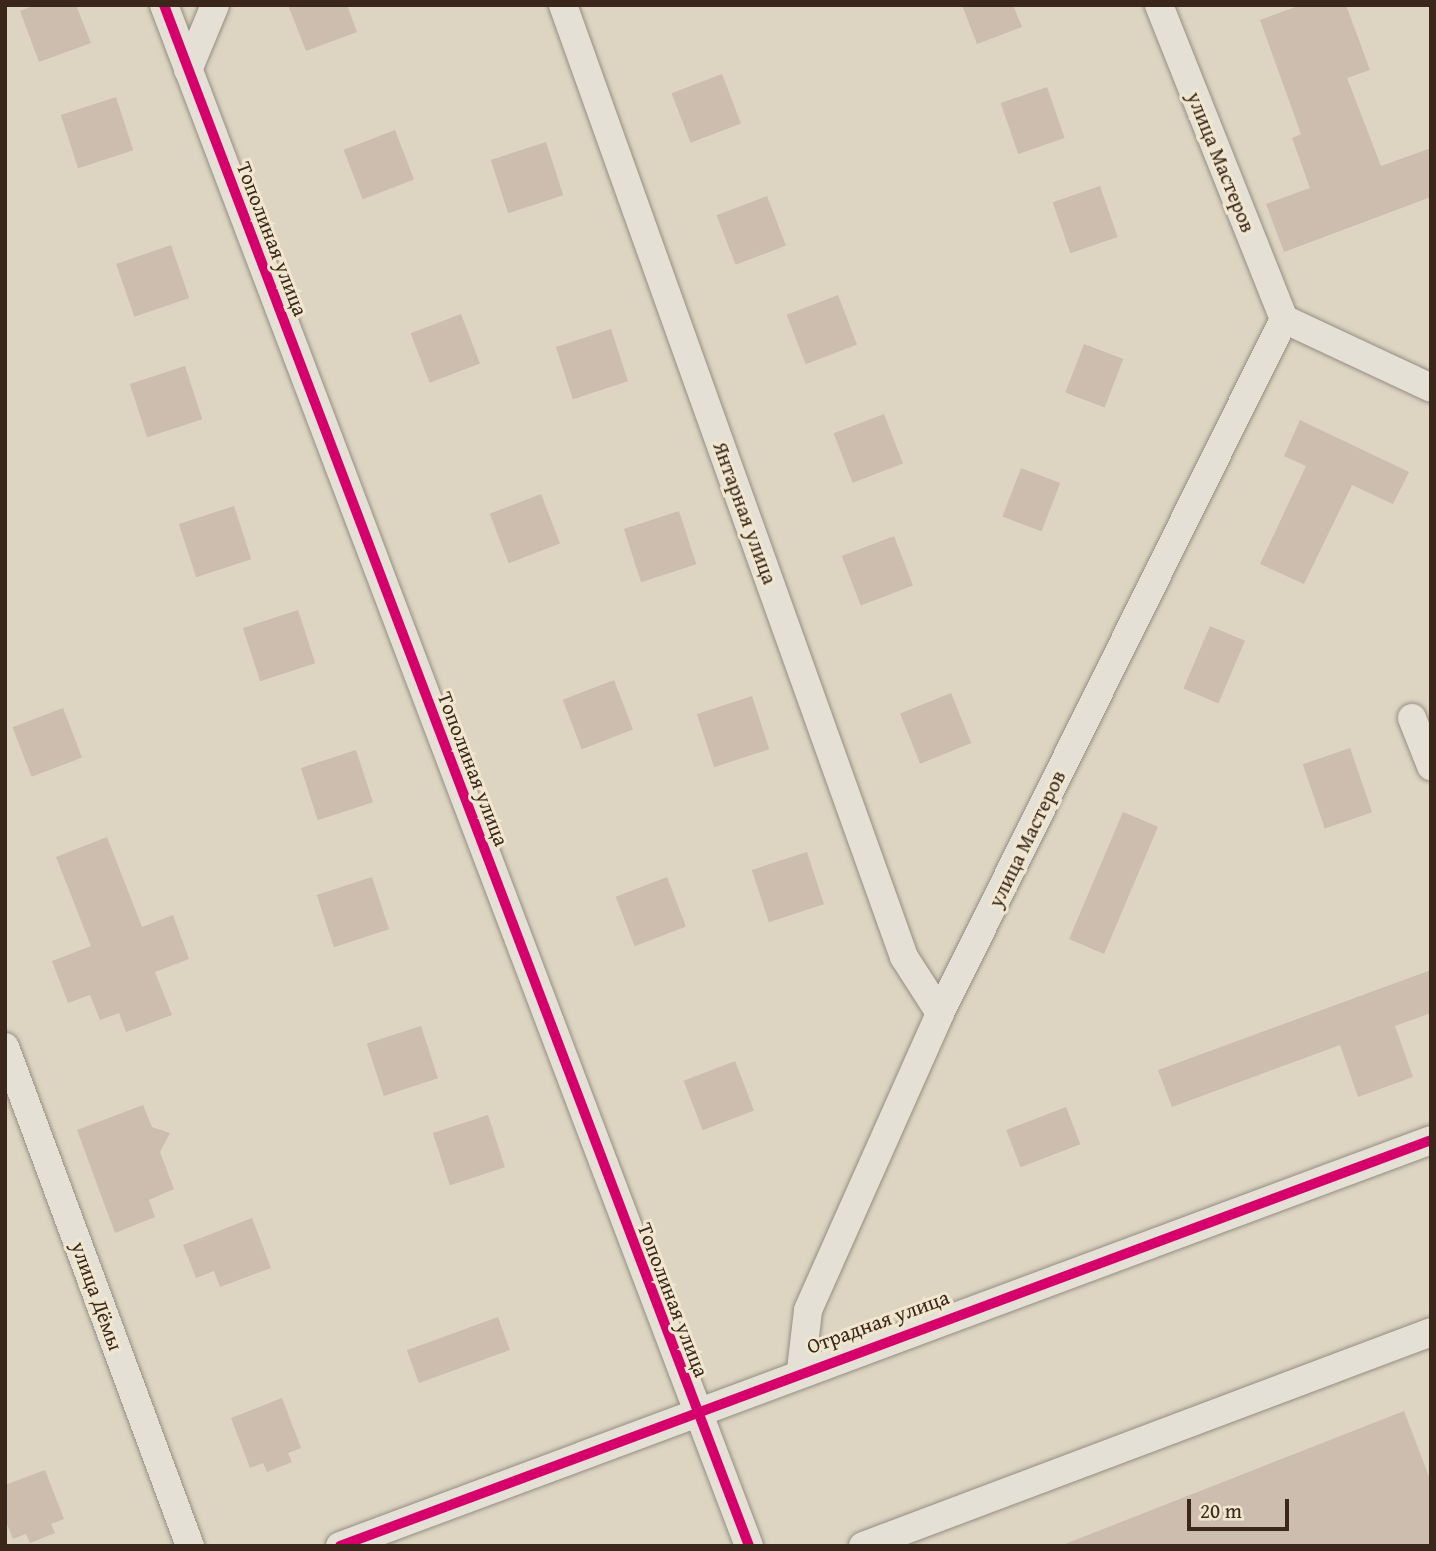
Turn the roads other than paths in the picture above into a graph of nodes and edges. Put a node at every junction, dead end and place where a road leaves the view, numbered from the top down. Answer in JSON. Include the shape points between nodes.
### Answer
{"nodes":[{"id":1,"x":163,"y":5,"type":"edge"},
{"id":2,"x":215,"y":5,"type":"edge"},
{"id":3,"x":563,"y":5,"type":"edge"},
{"id":4,"x":1159,"y":5,"type":"edge"},
{"id":5,"x":188,"y":70,"type":"junction"},
{"id":6,"x":1284,"y":320,"type":"junction"},
{"id":7,"x":1431,"y":388,"type":"edge"},
{"id":8,"x":1412,"y":718,"type":"dead end"},
{"id":9,"x":1431,"y":766,"type":"edge"},
{"id":10,"x":940,"y":1013,"type":"junction"},
{"id":11,"x":5,"y":1047,"type":"edge"},
{"id":12,"x":1431,"y":1140,"type":"edge"},
{"id":13,"x":1429,"y":1340,"type":"edge"},
{"id":14,"x":801,"y":1370,"type":"junction"},
{"id":15,"x":694,"y":1411,"type":"junction"},
{"id":16,"x":190,"y":1546,"type":"edge"},
{"id":17,"x":340,"y":1546,"type":"edge"},
{"id":18,"x":749,"y":1546,"type":"edge"},
{"id":19,"x":863,"y":1546,"type":"edge"}],
"edges":[{"from":1,"to":5,"type":"street","name":"Тополиная улица"},
{"from":2,"to":5,"type":"street"},
{"from":3,"to":10,"type":"street","name":"Янтарная улица","via":[[904,957]]},
{"from":4,"to":6,"type":"street","name":"улица Мастеров"},
{"from":5,"to":15,"type":"street","name":"Тополиная улица"},
{"from":6,"to":7,"type":"street"},
{"from":6,"to":10,"type":"street","name":"улица Мастеров"},
{"from":8,"to":9,"type":"street"},
{"from":10,"to":14,"type":"street","name":"улица Мастеров","via":[[808,1310]]},
{"from":11,"to":16,"type":"street","name":"улица Дёмы"},
{"from":12,"to":14,"type":"street","name":"Отрадная улица"},
{"from":13,"to":19,"type":"street"},
{"from":14,"to":15,"type":"street","name":"Отрадная улица"},
{"from":15,"to":17,"type":"street","name":"Отрадная улица"},
{"from":15,"to":18,"type":"street","name":"Тополиная улица"}]}
